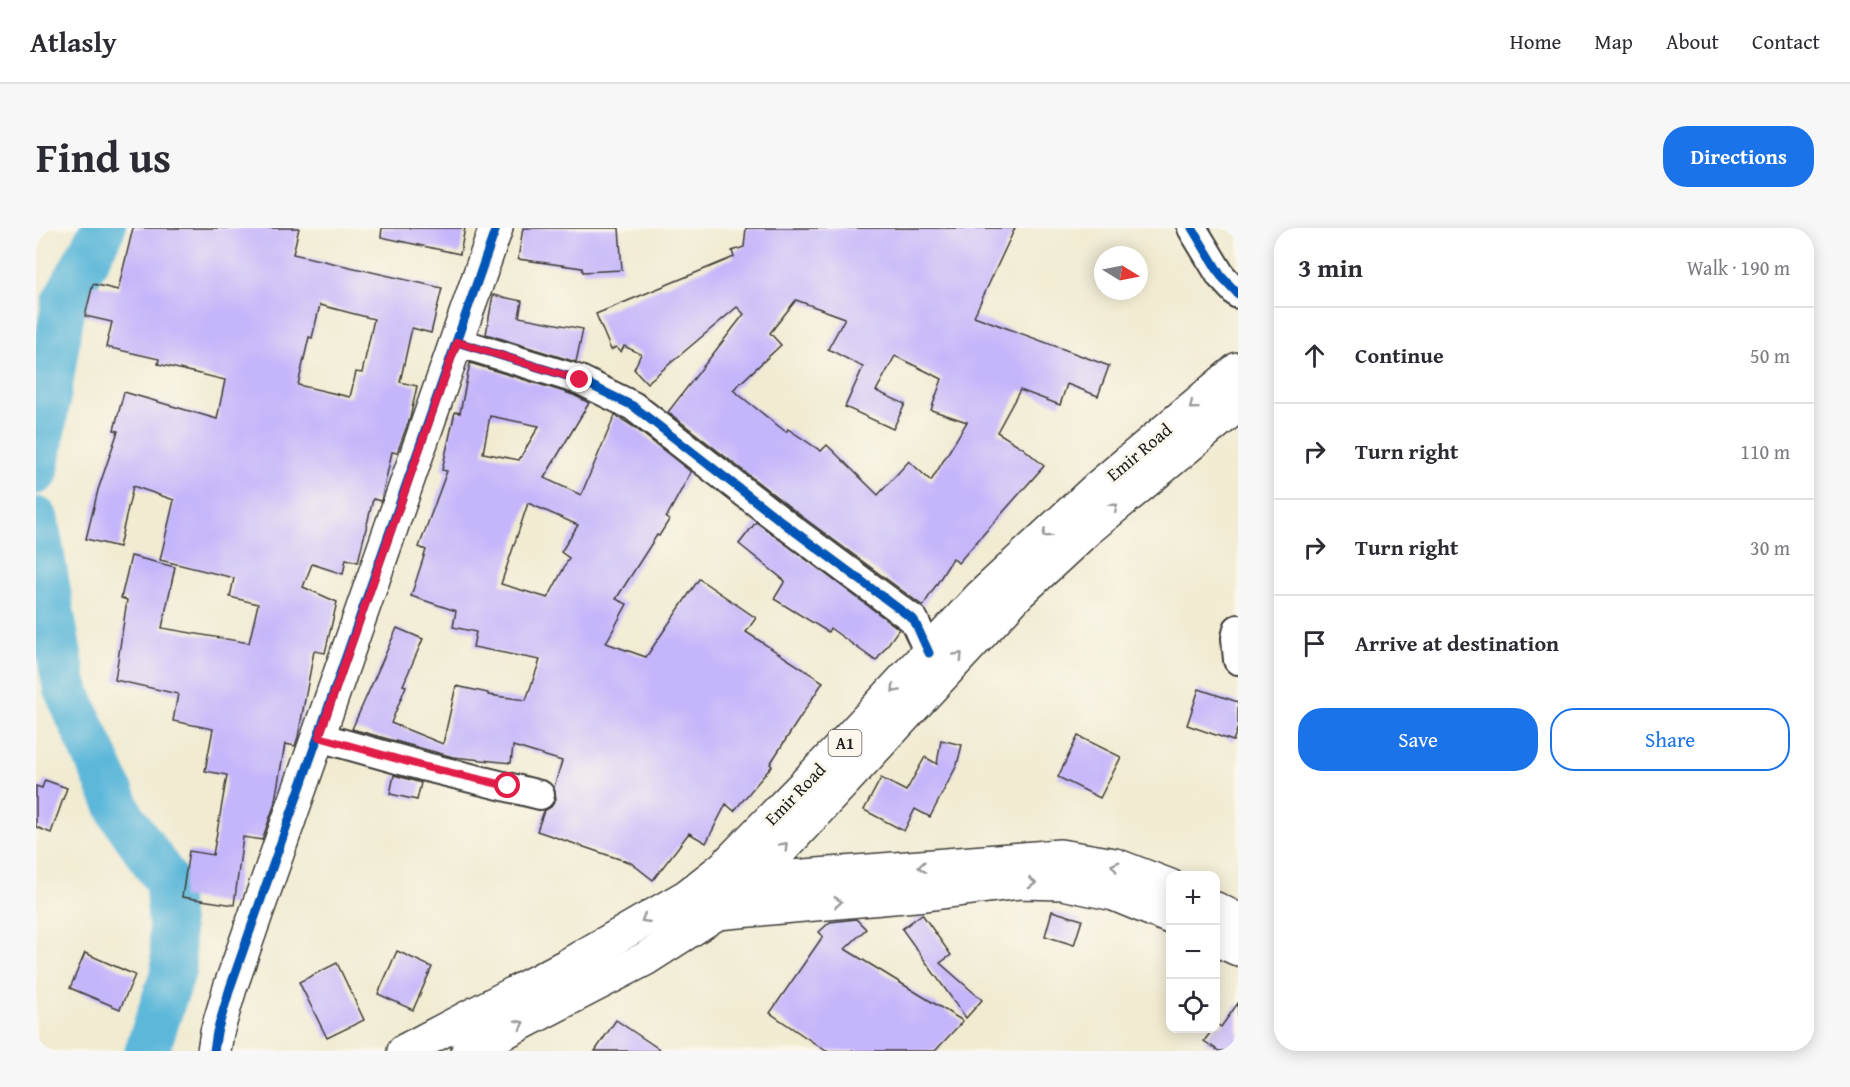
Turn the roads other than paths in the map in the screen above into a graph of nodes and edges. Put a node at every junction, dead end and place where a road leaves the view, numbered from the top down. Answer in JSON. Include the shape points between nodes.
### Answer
{"nodes":[{"id":1,"x":496,"y":228,"type":"edge"},
{"id":2,"x":1192,"y":228,"type":"edge"},
{"id":3,"x":1238,"y":294,"type":"edge"},
{"id":4,"x":457,"y":342,"type":"junction"},
{"id":5,"x":1238,"y":369,"type":"edge"},
{"id":6,"x":1238,"y":405,"type":"edge"},
{"id":7,"x":1238,"y":629,"type":"edge"},
{"id":8,"x":928,"y":653,"type":"junction"},
{"id":9,"x":1238,"y":660,"type":"edge"},
{"id":10,"x":319,"y":737,"type":"junction"},
{"id":11,"x":540,"y":795,"type":"dead end"},
{"id":12,"x":723,"y":868,"type":"junction"},
{"id":13,"x":753,"y":880,"type":"junction"},
{"id":14,"x":1166,"y":885,"type":"edge"},
{"id":15,"x":687,"y":896,"type":"junction"},
{"id":16,"x":1220,"y":911,"type":"edge"},
{"id":17,"x":717,"y":913,"type":"junction"},
{"id":18,"x":1166,"y":914,"type":"edge"},
{"id":19,"x":1238,"y":920,"type":"edge"},
{"id":20,"x":1220,"y":941,"type":"edge"},
{"id":21,"x":1238,"y":949,"type":"edge"},
{"id":22,"x":214,"y":1051,"type":"edge"},
{"id":23,"x":404,"y":1051,"type":"edge"},
{"id":24,"x":468,"y":1051,"type":"edge"}],
"edges":[{"from":1,"to":4,"type":"main road"},
{"from":2,"to":3,"type":"street","via":[[1221,276]]},
{"from":4,"to":8,"type":"street","via":[[580,380],[633,406],[914,620]]},
{"from":4,"to":10,"type":"main road"},
{"from":5,"to":8,"type":"main road","name":"Emir Road","number":"A1","one_way":true,"via":[[1037,542]]},
{"from":13,"to":6,"type":"main road","name":"Emir Road","number":"A1","one_way":true,"via":[[1019,593],[1088,529]]},
{"from":7,"to":9,"type":"street"},
{"from":8,"to":12,"type":"main road","name":"Emir Road","number":"A1","one_way":true},
{"from":10,"to":11,"type":"street"},
{"from":10,"to":22,"type":"main road","via":[[230,988]]},
{"from":12,"to":13,"type":"main road"},
{"from":12,"to":15,"type":"main road","name":"Emir Road","number":"A1"},
{"from":14,"to":13,"type":"main road","one_way":true,"via":[[1115,866],[1060,856]]},
{"from":13,"to":17,"type":"main road","name":"Emir Road","number":"A1"},
{"from":15,"to":17,"type":"main road"},
{"from":15,"to":23,"type":"main road","name":"Emir Road","number":"A1","one_way":true,"via":[[566,966]]},
{"from":16,"to":19,"type":"main road"},
{"from":17,"to":18,"type":"main road","one_way":true,"via":[[1020,882],[1063,883],[1114,894]]},
{"from":24,"to":17,"type":"main road","name":"Emir Road","number":"A1","one_way":true,"via":[[645,959]]},
{"from":20,"to":21,"type":"main road"}]}
